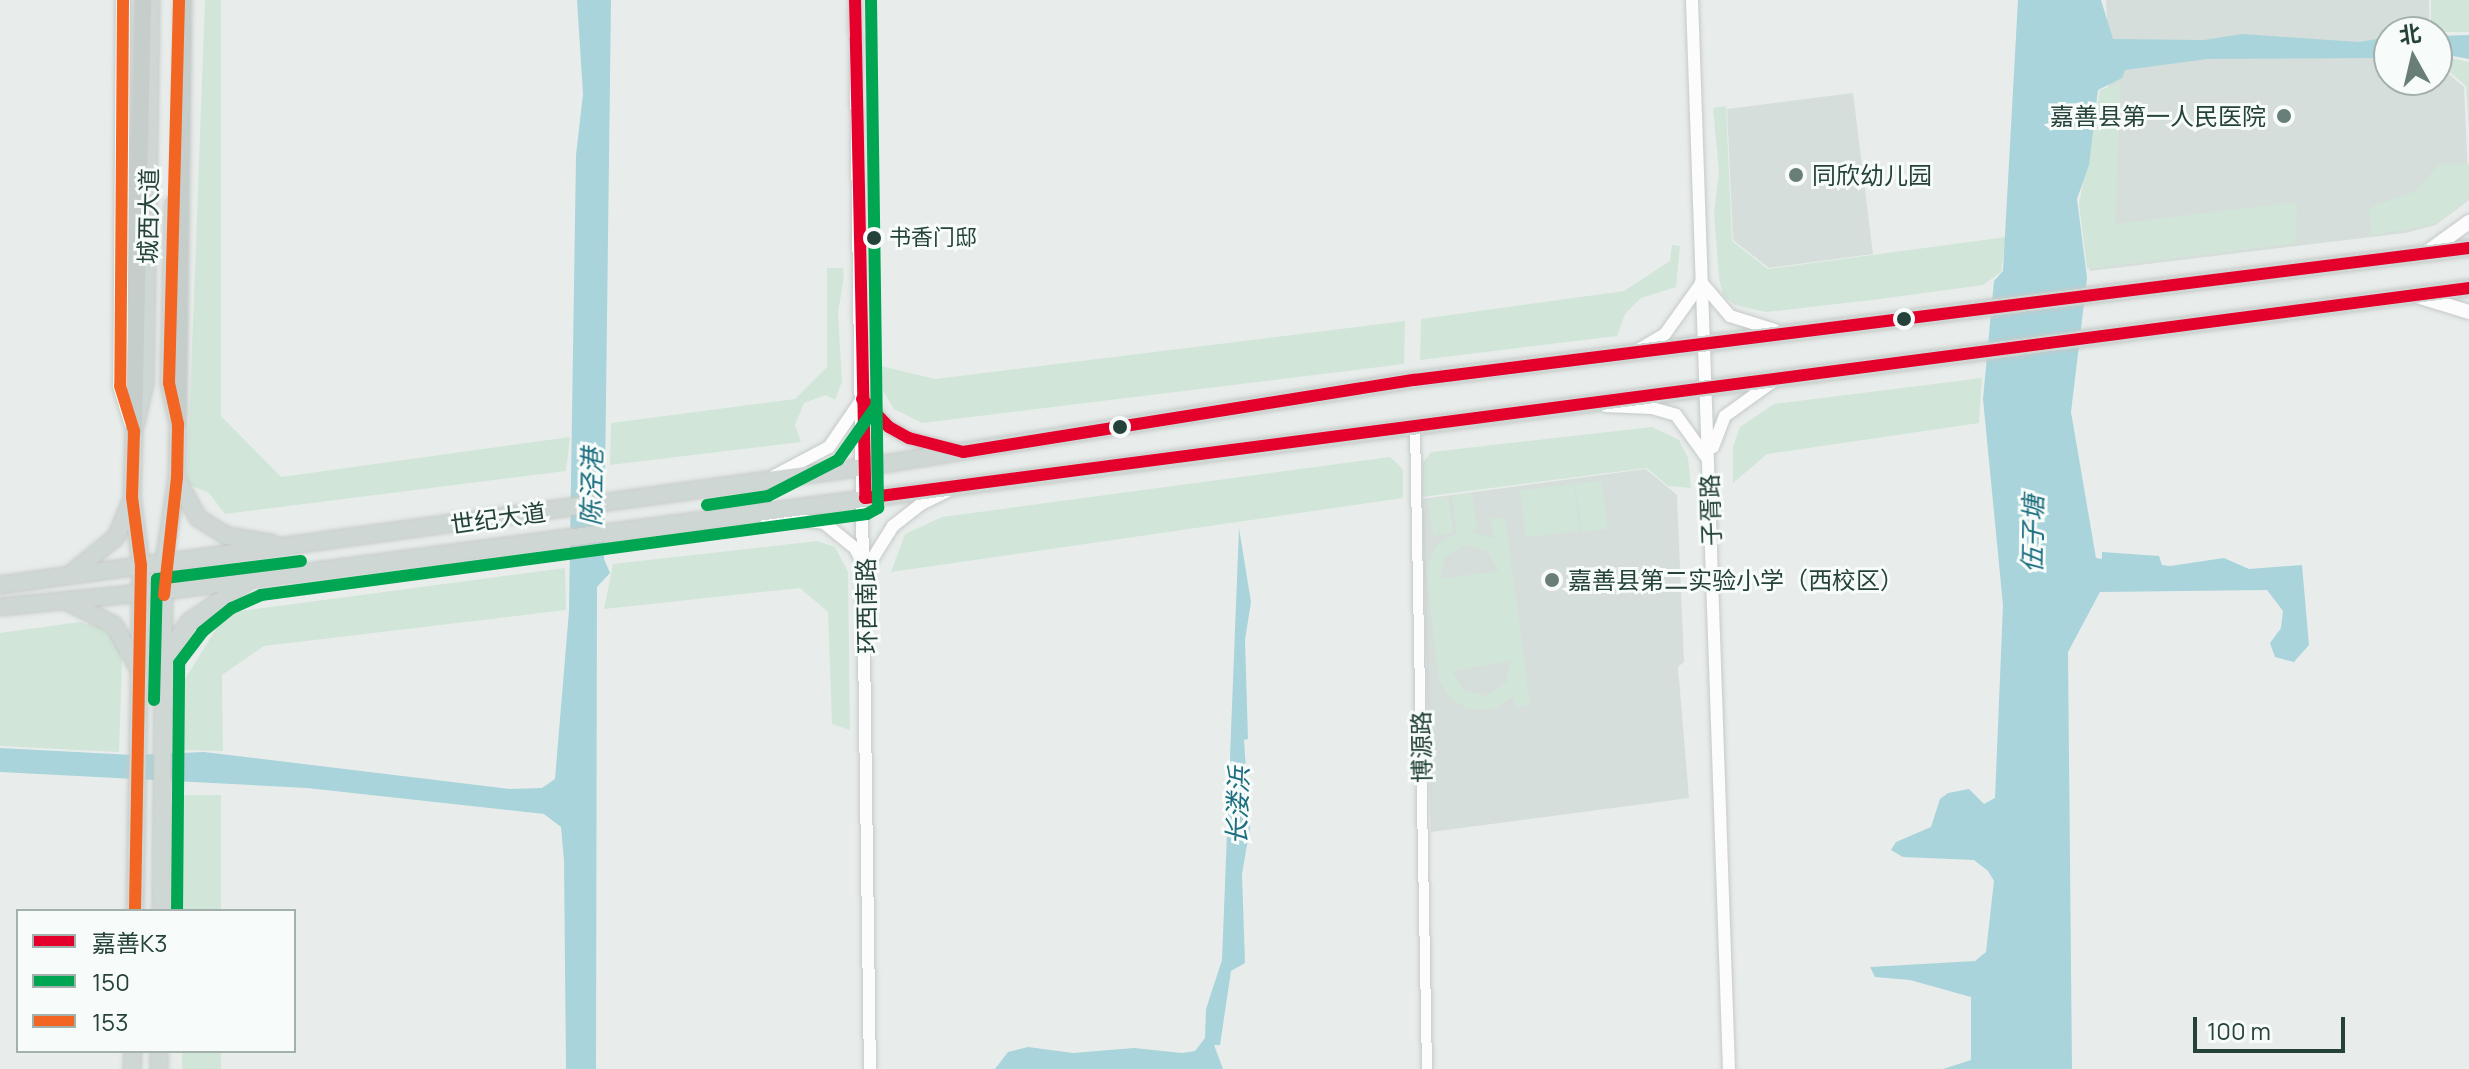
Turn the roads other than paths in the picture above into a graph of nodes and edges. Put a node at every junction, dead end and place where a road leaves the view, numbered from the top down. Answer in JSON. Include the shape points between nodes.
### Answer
{"nodes":[{"id":1,"x":123,"y":0,"type":"edge"},
{"id":2,"x":143,"y":0,"type":"edge"},
{"id":3,"x":151,"y":0,"type":"edge"},
{"id":4,"x":181,"y":0,"type":"edge"},
{"id":5,"x":855,"y":0,"type":"edge"},
{"id":6,"x":1692,"y":0,"type":"edge"},
{"id":7,"x":2469,"y":222,"type":"edge"},
{"id":8,"x":2469,"y":248,"type":"edge"},
{"id":9,"x":2426,"y":253,"type":"junction"},
{"id":10,"x":1701,"y":282,"type":"junction"},
{"id":11,"x":2469,"y":288,"type":"edge"},
{"id":12,"x":2413,"y":295,"type":"junction"},
{"id":13,"x":2469,"y":312,"type":"edge"},
{"id":14,"x":1820,"y":329,"type":"junction"},
{"id":15,"x":1704,"y":344,"type":"junction"},
{"id":16,"x":1631,"y":353,"type":"junction"},
{"id":17,"x":1781,"y":377,"type":"junction"},
{"id":18,"x":1706,"y":386,"type":"junction"},
{"id":19,"x":862,"y":399,"type":"junction"},
{"id":20,"x":1577,"y":404,"type":"junction"},
{"id":21,"x":178,"y":424,"type":"junction"},
{"id":22,"x":1415,"y":426,"type":"junction"},
{"id":23,"x":134,"y":431,"type":"junction"},
{"id":24,"x":963,"y":452,"type":"junction"},
{"id":25,"x":1709,"y":461,"type":"junction"},
{"id":26,"x":864,"y":467,"type":"junction"},
{"id":27,"x":177,"y":478,"type":"junction"},
{"id":28,"x":762,"y":481,"type":"junction"},
{"id":29,"x":966,"y":484,"type":"junction"},
{"id":30,"x":132,"y":497,"type":"junction"},
{"id":31,"x":865,"y":498,"type":"junction"},
{"id":32,"x":749,"y":513,"type":"junction"},
{"id":33,"x":288,"y":546,"type":"junction"},
{"id":34,"x":164,"y":562,"type":"junction"},
{"id":35,"x":141,"y":565,"type":"junction"},
{"id":36,"x":866,"y":569,"type":"junction"},
{"id":37,"x":69,"y":575,"type":"junction"},
{"id":38,"x":256,"y":579,"type":"junction"},
{"id":39,"x":0,"y":585,"type":"edge"},
{"id":40,"x":140,"y":590,"type":"junction"},
{"id":41,"x":164,"y":591,"type":"junction"},
{"id":42,"x":61,"y":599,"type":"junction"},
{"id":43,"x":0,"y":607,"type":"edge"},
{"id":44,"x":163,"y":658,"type":"junction"},
{"id":45,"x":139,"y":669,"type":"junction"},
{"id":46,"x":135,"y":909,"type":"edge"},
{"id":47,"x":161,"y":909,"type":"edge"},
{"id":48,"x":870,"y":1069,"type":"edge"},
{"id":49,"x":1427,"y":1069,"type":"edge"},
{"id":50,"x":1729,"y":1069,"type":"edge"}],
"edges":[{"from":1,"to":23,"type":"main road","name":"城西大道","via":[[120,386]]},
{"from":2,"to":23,"type":"highway"},
{"from":3,"to":23,"type":"main road","name":"城西大道","via":[[145,383]]},
{"from":4,"to":21,"type":"highway"},
{"from":4,"to":21,"type":"main road","name":"城西大道","via":[[169,383]]},
{"from":5,"to":19,"type":"street","name":"环西南路"},
{"from":6,"to":10,"type":"street","name":"子胥路"},
{"from":7,"to":9,"type":"main road"},
{"from":8,"to":9,"type":"main road","name":"世纪大道"},
{"from":9,"to":14,"type":"main road","name":"世纪大道"},
{"from":10,"to":14,"type":"street","via":[[1719,306],[1744,325]]},
{"from":10,"to":15,"type":"street","name":"子胥路"},
{"from":10,"to":16,"type":"street","via":[[1665,334]]},
{"from":11,"to":12,"type":"main road","name":"世纪大道"},
{"from":12,"to":13,"type":"main road"},
{"from":12,"to":17,"type":"main road","name":"世纪大道"},
{"from":14,"to":15,"type":"main road","name":"世纪大道"},
{"from":15,"to":16,"type":"main road","name":"世纪大道"},
{"from":15,"to":18,"type":"street","name":"子胥路"},
{"from":16,"to":24,"type":"main road","name":"世纪大道","via":[[1414,380]]},
{"from":17,"to":18,"type":"main road","name":"世纪大道"},
{"from":17,"to":25,"type":"street","via":[[1725,416]]},
{"from":18,"to":20,"type":"main road","name":"世纪大道"},
{"from":18,"to":25,"type":"street","name":"子胥路"},
{"from":19,"to":24,"type":"street","via":[[889,427],[909,438]]},
{"from":19,"to":26,"type":"street","name":"环西南路"},
{"from":19,"to":28,"type":"street","via":[[829,447]]},
{"from":20,"to":22,"type":"main road","name":"世纪大道"},
{"from":20,"to":25,"type":"street","via":[[1652,408],[1676,415]]},
{"from":21,"to":27,"type":"main road","name":"城西大道"},
{"from":22,"to":29,"type":"main road","name":"世纪大道"},
{"from":22,"to":49,"type":"street","name":"博源路"},
{"from":23,"to":30,"type":"main road","name":"城西大道"},
{"from":24,"to":26,"type":"main road","name":"世纪大道"},
{"from":25,"to":50,"type":"street","name":"子胥路"},
{"from":26,"to":28,"type":"main road","name":"世纪大道"},
{"from":26,"to":31,"type":"street","name":"环西南路"},
{"from":27,"to":33,"type":"main road","via":[[198,518],[227,536]]},
{"from":27,"to":34,"type":"main road","name":"城西大道"},
{"from":28,"to":33,"type":"main road","name":"世纪大道"},
{"from":29,"to":31,"type":"main road","name":"世纪大道"},
{"from":29,"to":36,"type":"street","via":[[921,504],[893,526]]},
{"from":30,"to":35,"type":"main road","name":"城西大道"},
{"from":30,"to":37,"type":"main road","via":[[116,537]]},
{"from":31,"to":32,"type":"main road","name":"世纪大道"},
{"from":31,"to":36,"type":"street","name":"环西南路"},
{"from":32,"to":36,"type":"street","via":[[824,523],[855,548]]},
{"from":32,"to":38,"type":"main road","name":"世纪大道"},
{"from":33,"to":34,"type":"main road","name":"世纪大道"},
{"from":34,"to":35,"type":"main road","name":"世纪大道"},
{"from":34,"to":41,"type":"main road","name":"城西大道"},
{"from":35,"to":37,"type":"main road","name":"世纪大道"},
{"from":35,"to":40,"type":"main road","name":"城西大道"},
{"from":36,"to":48,"type":"street","name":"环西南路"},
{"from":37,"to":39,"type":"main road","name":"世纪大道"},
{"from":38,"to":41,"type":"main road","name":"世纪大道"},
{"from":38,"to":44,"type":"main road","via":[[224,594],[190,621]]},
{"from":40,"to":41,"type":"main road","name":"世纪大道"},
{"from":40,"to":42,"type":"main road","name":"世纪大道"},
{"from":40,"to":45,"type":"main road","name":"城西大道"},
{"from":41,"to":44,"type":"main road","name":"城西大道"},
{"from":42,"to":43,"type":"main road","name":"世纪大道"},
{"from":42,"to":45,"type":"main road","via":[[114,625]]},
{"from":44,"to":47,"type":"main road","name":"城西大道"},
{"from":45,"to":46,"type":"main road","name":"城西大道"}]}
